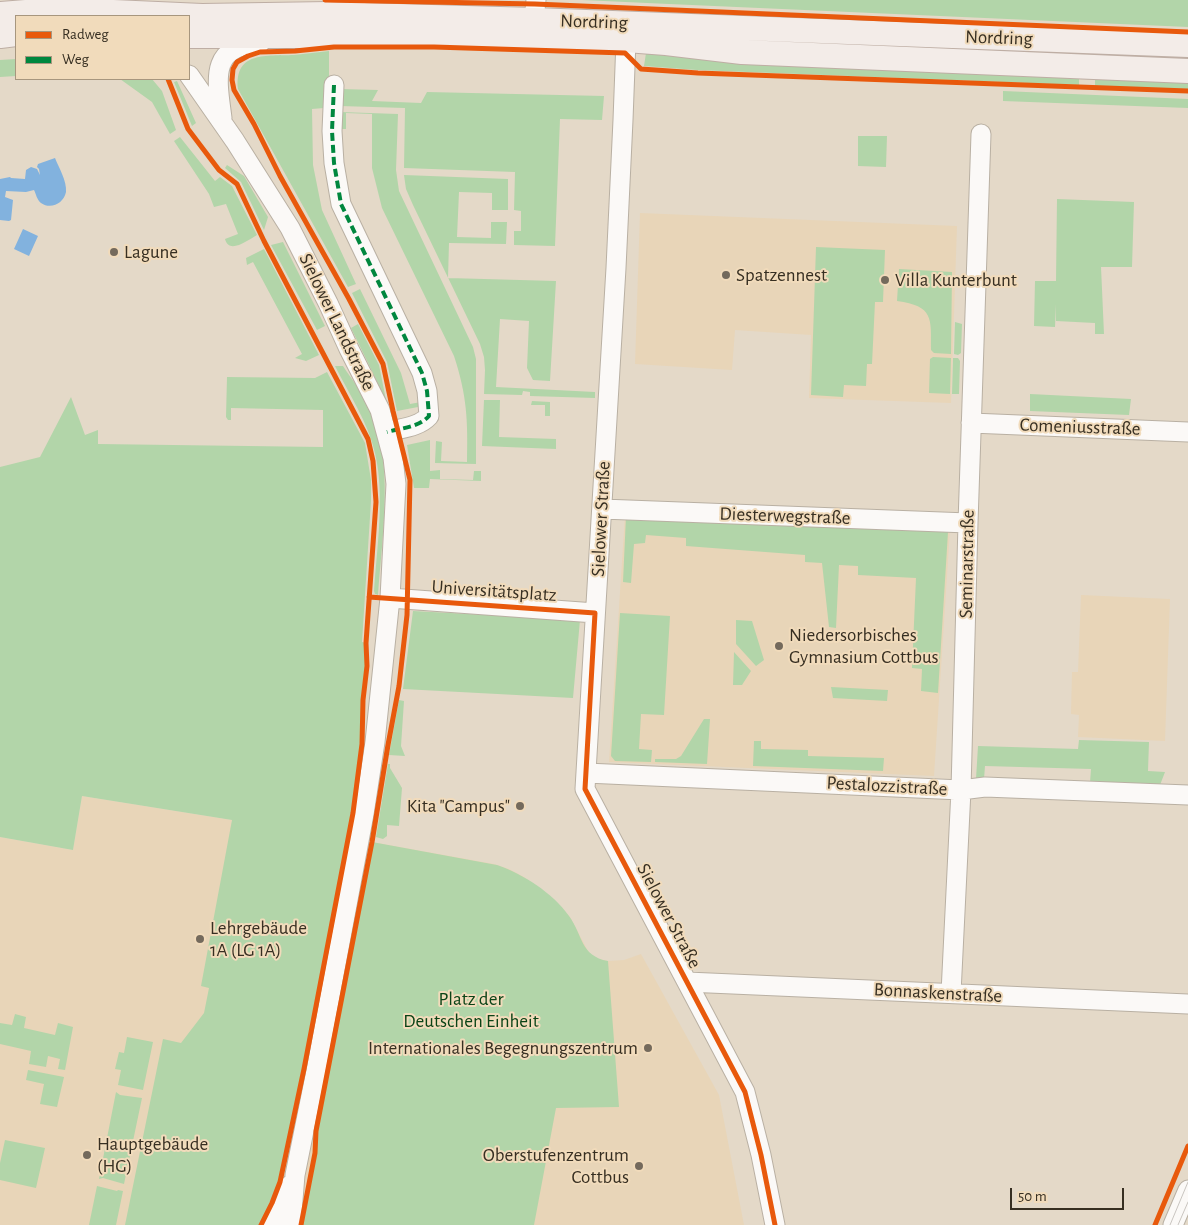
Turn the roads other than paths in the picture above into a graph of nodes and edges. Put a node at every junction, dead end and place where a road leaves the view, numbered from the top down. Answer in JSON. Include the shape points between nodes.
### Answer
{"nodes":[{"id":1,"x":68,"y":0,"type":"edge"},
{"id":2,"x":149,"y":10,"type":"edge"},
{"id":3,"x":535,"y":10,"type":"edge"},
{"id":4,"x":26,"y":12,"type":"junction"},
{"id":5,"x":0,"y":14,"type":"edge"},
{"id":6,"x":15,"y":34,"type":"edge"},
{"id":7,"x":0,"y":36,"type":"edge"},
{"id":8,"x":190,"y":36,"type":"edge"},
{"id":9,"x":316,"y":36,"type":"junction"},
{"id":10,"x":626,"y":40,"type":"junction"},
{"id":11,"x":1188,"y":45,"type":"edge"},
{"id":12,"x":1188,"y":71,"type":"edge"},
{"id":13,"x":190,"y":75,"type":"edge"},
{"id":14,"x":334,"y":85,"type":"dead end"},
{"id":15,"x":222,"y":122,"type":"junction"},
{"id":16,"x":981,"y":134,"type":"dead end"},
{"id":17,"x":971,"y":423,"type":"junction"},
{"id":18,"x":387,"y":432,"type":"junction"},
{"id":19,"x":1188,"y":432,"type":"edge"},
{"id":20,"x":602,"y":509,"type":"junction"},
{"id":21,"x":968,"y":523,"type":"junction"},
{"id":22,"x":390,"y":598,"type":"junction"},
{"id":23,"x":595,"y":613,"type":"junction"},
{"id":24,"x":586,"y":772,"type":"junction"},
{"id":25,"x":961,"y":790,"type":"junction"},
{"id":26,"x":1188,"y":795,"type":"edge"},
{"id":27,"x":687,"y":982,"type":"junction"},
{"id":28,"x":951,"y":993,"type":"junction"},
{"id":29,"x":1188,"y":1004,"type":"edge"},
{"id":30,"x":295,"y":1175,"type":"junction"},
{"id":31,"x":1188,"y":1190,"type":"edge"},
{"id":32,"x":271,"y":1225,"type":"edge"},
{"id":33,"x":291,"y":1225,"type":"edge"},
{"id":34,"x":775,"y":1225,"type":"edge"},
{"id":35,"x":1173,"y":1225,"type":"edge"}],
"edges":[{"from":1,"to":4,"type":"main road"},
{"from":2,"to":3,"type":"main road","name":"Nordring","via":[[329,14]]},
{"from":2,"to":4,"type":"main road","name":"Nordring"},
{"from":3,"to":11,"type":"main road","name":"Nordring"},
{"from":4,"to":5,"type":"main road","name":"Nordring"},
{"from":6,"to":7,"type":"main road"},
{"from":8,"to":9,"type":"main road","name":"Nordring"},
{"from":9,"to":10,"type":"main road","name":"Nordring","via":[[348,33]]},
{"from":9,"to":15,"type":"street","via":[[251,43],[225,55],[217,79]]},
{"from":10,"to":12,"type":"main road","name":"Nordring","via":[[742,52]]},
{"from":10,"to":20,"type":"street","name":"Sielower Straße"},
{"from":13,"to":15,"type":"street","name":"Sielower Landstraße"},
{"from":14,"to":18,"type":"street","via":[[334,163],[341,204],[422,373],[427,391],[429,416],[425,421]]},
{"from":15,"to":18,"type":"street","name":"Sielower Landstraße","via":[[290,228],[380,410]]},
{"from":16,"to":17,"type":"street","name":"Seminarstraße"},
{"from":17,"to":19,"type":"street","name":"Comeniusstraße"},
{"from":17,"to":21,"type":"street","name":"Seminarstraße"},
{"from":18,"to":22,"type":"street","name":"Sielower Landstraße","via":[[396,484]]},
{"from":20,"to":21,"type":"street","name":"Diesterwegstraße"},
{"from":20,"to":23,"type":"street","name":"Sielower Straße"},
{"from":21,"to":25,"type":"street","name":"Seminarstraße"},
{"from":22,"to":23,"type":"street","name":"Universitätsplatz"},
{"from":22,"to":30,"type":"street","name":"Sielower Landstraße","via":[[364,814]]},
{"from":23,"to":24,"type":"street","name":"Sielower Straße"},
{"from":24,"to":25,"type":"street","name":"Pestalozzistraße"},
{"from":24,"to":27,"type":"street","name":"Sielower Straße","via":[[585,788]]},
{"from":25,"to":26,"type":"street","name":"Pestalozzistraße","via":[[985,788]]},
{"from":25,"to":28,"type":"street","name":"Seminarstraße"},
{"from":27,"to":28,"type":"street","name":"Bonnaskenstraße"},
{"from":27,"to":34,"type":"street","name":"Sielower Straße","via":[[749,1101]]},
{"from":28,"to":29,"type":"street","name":"Bonnaskenstraße"},
{"from":30,"to":32,"type":"street"},
{"from":30,"to":33,"type":"street"},
{"from":31,"to":35,"type":"street"}]}
